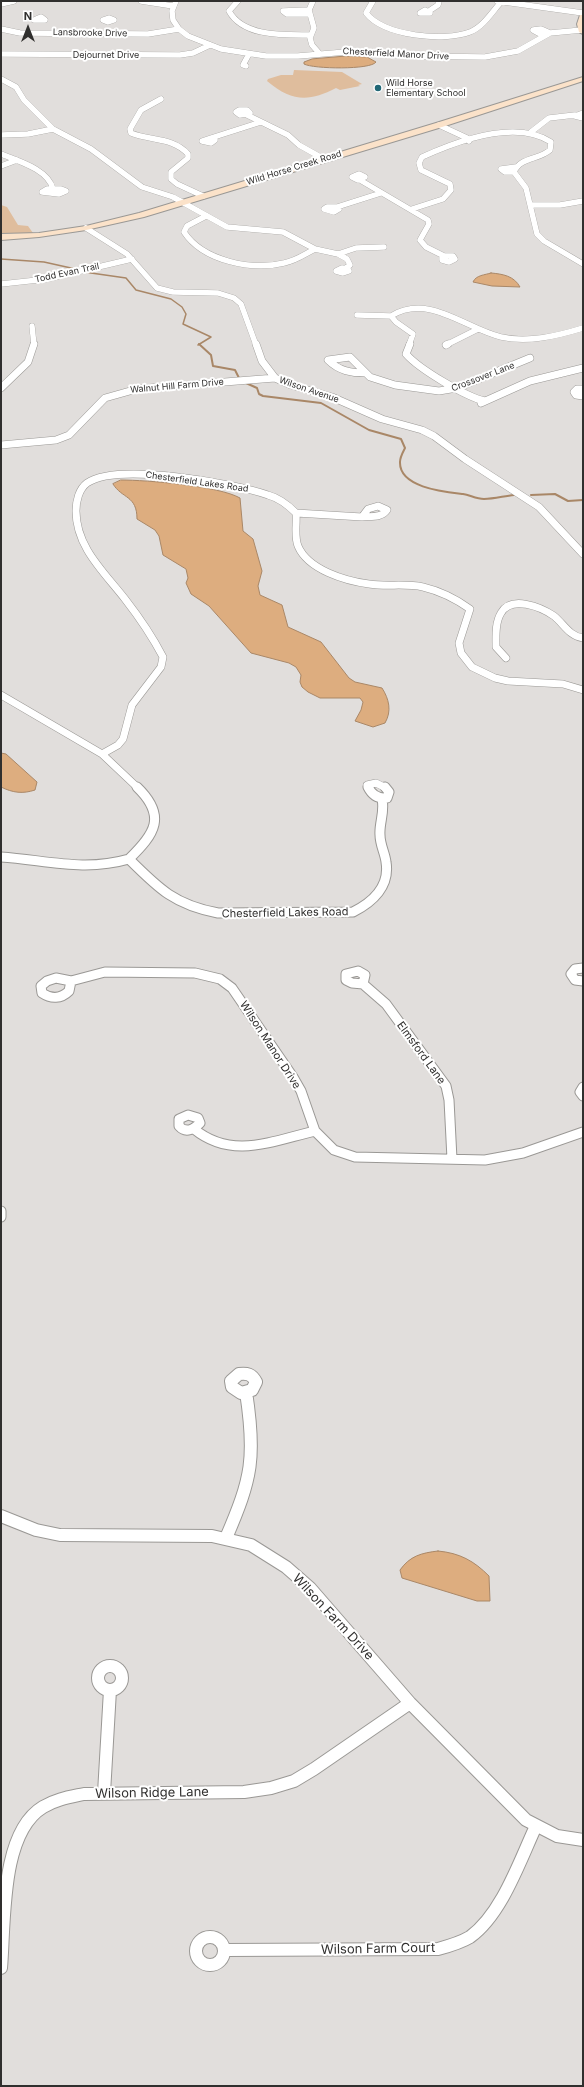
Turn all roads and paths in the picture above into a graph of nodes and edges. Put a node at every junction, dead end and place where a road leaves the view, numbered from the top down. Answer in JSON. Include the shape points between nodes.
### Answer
{"nodes":[{"id":1,"x":14,"y":1,"type":"edge"},
{"id":2,"x":141,"y":1,"type":"edge"},
{"id":3,"x":176,"y":1,"type":"edge"},
{"id":4,"x":238,"y":1,"type":"edge"},
{"id":5,"x":313,"y":1,"type":"edge"},
{"id":6,"x":373,"y":1,"type":"edge"},
{"id":7,"x":439,"y":1,"type":"edge"},
{"id":8,"x":499,"y":1,"type":"edge"},
{"id":9,"x":1,"y":4,"type":"edge"},
{"id":10,"x":173,"y":6,"type":"junction"},
{"id":11,"x":429,"y":11,"type":"dead end"},
{"id":12,"x":583,"y":13,"type":"edge"},
{"id":13,"x":583,"y":17,"type":"edge"},
{"id":14,"x":39,"y":21,"type":"dead end"},
{"id":15,"x":108,"y":22,"type":"dead end"},
{"id":16,"x":179,"y":29,"type":"junction"},
{"id":17,"x":1,"y":30,"type":"edge"},
{"id":18,"x":583,"y":31,"type":"edge"},
{"id":19,"x":37,"y":32,"type":"junction"},
{"id":20,"x":106,"y":33,"type":"junction"},
{"id":21,"x":550,"y":33,"type":"junction"},
{"id":22,"x":310,"y":35,"type":"junction"},
{"id":23,"x":544,"y":36,"type":"junction"},
{"id":24,"x":210,"y":45,"type":"junction"},
{"id":25,"x":319,"y":53,"type":"junction"},
{"id":26,"x":1,"y":54,"type":"edge"},
{"id":27,"x":249,"y":54,"type":"junction"},
{"id":28,"x":246,"y":66,"type":"dead end"},
{"id":29,"x":1,"y":79,"type":"edge"},
{"id":30,"x":583,"y":79,"type":"edge"},
{"id":31,"x":161,"y":99,"type":"dead end"},
{"id":32,"x":583,"y":113,"type":"edge"},
{"id":33,"x":247,"y":115,"type":"dead end"},
{"id":34,"x":575,"y":115,"type":"junction"},
{"id":35,"x":583,"y":118,"type":"edge"},
{"id":36,"x":261,"y":122,"type":"junction"},
{"id":37,"x":439,"y":125,"type":"junction"},
{"id":38,"x":53,"y":129,"type":"junction"},
{"id":39,"x":531,"y":132,"type":"junction"},
{"id":40,"x":1,"y":135,"type":"edge"},
{"id":41,"x":212,"y":138,"type":"dead end"},
{"id":42,"x":468,"y":140,"type":"junction"},
{"id":43,"x":1,"y":154,"type":"edge"},
{"id":44,"x":324,"y":159,"type":"junction"},
{"id":45,"x":17,"y":160,"type":"junction"},
{"id":46,"x":1,"y":166,"type":"edge"},
{"id":47,"x":360,"y":180,"type":"dead end"},
{"id":48,"x":53,"y":189,"type":"dead end"},
{"id":49,"x":381,"y":193,"type":"junction"},
{"id":50,"x":203,"y":196,"type":"junction"},
{"id":51,"x":583,"y":201,"type":"edge"},
{"id":52,"x":182,"y":202,"type":"junction"},
{"id":53,"x":531,"y":205,"type":"junction"},
{"id":54,"x":337,"y":207,"type":"dead end"},
{"id":55,"x":412,"y":209,"type":"junction"},
{"id":56,"x":206,"y":216,"type":"junction"},
{"id":57,"x":86,"y":228,"type":"junction"},
{"id":58,"x":1,"y":237,"type":"edge"},
{"id":59,"x":384,"y":248,"type":"dead end"},
{"id":60,"x":315,"y":249,"type":"junction"},
{"id":61,"x":338,"y":254,"type":"junction"},
{"id":62,"x":444,"y":256,"type":"dead end"},
{"id":63,"x":132,"y":259,"type":"junction"},
{"id":64,"x":583,"y":264,"type":"edge"},
{"id":65,"x":346,"y":268,"type":"dead end"},
{"id":66,"x":1,"y":284,"type":"edge"},
{"id":67,"x":357,"y":315,"type":"dead end"},
{"id":68,"x":391,"y":316,"type":"junction"},
{"id":69,"x":32,"y":326,"type":"dead end"},
{"id":70,"x":583,"y":328,"type":"edge"},
{"id":71,"x":478,"y":329,"type":"junction"},
{"id":72,"x":446,"y":345,"type":"dead end"},
{"id":73,"x":530,"y":358,"type":"dead end"},
{"id":74,"x":583,"y":368,"type":"edge"},
{"id":75,"x":366,"y":373,"type":"junction"},
{"id":76,"x":275,"y":378,"type":"junction"},
{"id":77,"x":1,"y":388,"type":"edge"},
{"id":78,"x":457,"y":388,"type":"junction"},
{"id":79,"x":583,"y":388,"type":"edge"},
{"id":80,"x":583,"y":396,"type":"edge"},
{"id":81,"x":485,"y":401,"type":"junction"},
{"id":82,"x":478,"y":405,"type":"dead end"},
{"id":83,"x":1,"y":445,"type":"edge"},
{"id":84,"x":296,"y":513,"type":"junction"},
{"id":85,"x":362,"y":517,"type":"dead end"},
{"id":86,"x":583,"y":554,"type":"edge"},
{"id":87,"x":583,"y":638,"type":"edge"},
{"id":88,"x":506,"y":658,"type":"dead end"},
{"id":89,"x":583,"y":690,"type":"edge"},
{"id":90,"x":1,"y":696,"type":"edge"},
{"id":91,"x":102,"y":754,"type":"junction"},
{"id":92,"x":382,"y":799,"type":"dead end"},
{"id":93,"x":1,"y":857,"type":"edge"},
{"id":94,"x":129,"y":859,"type":"junction"},
{"id":95,"x":583,"y":968,"type":"edge"},
{"id":96,"x":71,"y":981,"type":"dead end"},
{"id":97,"x":583,"y":981,"type":"edge"},
{"id":98,"x":363,"y":984,"type":"dead end"},
{"id":99,"x":583,"y":1087,"type":"edge"},
{"id":100,"x":583,"y":1096,"type":"edge"},
{"id":101,"x":194,"y":1129,"type":"dead end"},
{"id":102,"x":315,"y":1131,"type":"junction"},
{"id":103,"x":583,"y":1132,"type":"edge"},
{"id":104,"x":452,"y":1159,"type":"junction"},
{"id":105,"x":1,"y":1211,"type":"edge"},
{"id":106,"x":1,"y":1217,"type":"edge"},
{"id":107,"x":246,"y":1392,"type":"dead end"},
{"id":108,"x":2,"y":1518,"type":"edge"},
{"id":109,"x":226,"y":1538,"type":"junction"},
{"id":110,"x":110,"y":1690,"type":"dead end"},
{"id":111,"x":410,"y":1703,"type":"junction"},
{"id":112,"x":104,"y":1793,"type":"junction"},
{"id":113,"x":536,"y":1826,"type":"junction"},
{"id":114,"x":583,"y":1840,"type":"edge"},
{"id":115,"x":224,"y":1950,"type":"dead end"},
{"id":116,"x":1,"y":1961,"type":"edge"}],
"edges":[{"from":1,"to":9,"type":"street"},
{"from":2,"to":10,"type":"street"},
{"from":3,"to":10,"type":"street"},
{"from":4,"to":22,"type":"street","via":[[229,11],[232,18],[240,24],[270,33]]},
{"from":5,"to":22,"type":"street","via":[[309,12],[314,26]]},
{"from":6,"to":8,"type":"street","via":[[367,8],[367,15],[371,20],[384,27],[419,34],[478,33],[473,30]]},
{"from":7,"to":11,"type":"street"},
{"from":8,"to":12,"type":"street"},
{"from":10,"to":16,"type":"street","via":[[173,20]]},
{"from":13,"to":18,"type":"main road"},
{"from":14,"to":19,"type":"street"},
{"from":15,"to":20,"type":"street"},
{"from":16,"to":20,"type":"street","name":"Lansbrooke Drive","via":[[148,34]]},
{"from":16,"to":24,"type":"street","name":"Chesterfield Manor Drive","via":[[191,38]]},
{"from":17,"to":19,"type":"street","name":"Lansbrooke Drive"},
{"from":18,"to":21,"type":"street","name":"Chesterfield Manor Drive"},
{"from":19,"to":20,"type":"street","name":"Lansbrooke Drive"},
{"from":21,"to":23,"type":"street","name":"Chesterfield Manor Drive"},
{"from":21,"to":23,"type":"street","name":"Chesterfield Manor Drive","via":[[541,28],[533,30]]},
{"from":22,"to":25,"type":"street","via":[[311,43]]},
{"from":23,"to":25,"type":"street","name":"Chesterfield Manor Drive","via":[[518,51],[485,57],[404,56],[358,51]]},
{"from":24,"to":26,"type":"street","name":"Dejournet Drive","via":[[193,53],[180,55]]},
{"from":24,"to":27,"type":"street","name":"Chesterfield Manor Drive"},
{"from":25,"to":27,"type":"street","name":"Chesterfield Manor Drive","via":[[283,56]]},
{"from":27,"to":28,"type":"street","via":[[243,62]]},
{"from":29,"to":38,"type":"street","via":[[16,87],[24,100]]},
{"from":30,"to":37,"type":"main road","name":"Wild Horse Creek Road"},
{"from":31,"to":50,"type":"street","via":[[139,111],[130,129],[131,133],[186,150],[188,158],[171,172],[171,179]]},
{"from":32,"to":34,"type":"street"},
{"from":33,"to":36,"type":"street"},
{"from":34,"to":35,"type":"street"},
{"from":34,"to":39,"type":"street","via":[[549,118]]},
{"from":36,"to":41,"type":"street"},
{"from":36,"to":44,"type":"street","via":[[288,135],[299,145]]},
{"from":37,"to":42,"type":"street","via":[[438,127],[461,139]]},
{"from":37,"to":44,"type":"main road","name":"Wild Horse Creek Road"},
{"from":38,"to":40,"type":"street","via":[[28,134]]},
{"from":38,"to":52,"type":"street","via":[[91,149],[142,187]]},
{"from":39,"to":42,"type":"street","via":[[504,132]]},
{"from":39,"to":53,"type":"street","via":[[549,139],[552,144],[545,154],[526,161],[515,169],[526,188]]},
{"from":42,"to":55,"type":"street","via":[[420,160],[421,170],[450,184],[451,190],[443,199]]},
{"from":43,"to":45,"type":"street"},
{"from":44,"to":50,"type":"main road","name":"Wild Horse Creek Road"},
{"from":45,"to":46,"type":"street"},
{"from":45,"to":48,"type":"street","via":[[50,180]]},
{"from":47,"to":49,"type":"street"},
{"from":49,"to":54,"type":"street"},
{"from":49,"to":55,"type":"street"},
{"from":50,"to":52,"type":"main road","name":"Wild Horse Creek Road"},
{"from":51,"to":53,"type":"street","via":[[560,205]]},
{"from":52,"to":56,"type":"street"},
{"from":52,"to":57,"type":"main road","name":"Wild Horse Creek Road"},
{"from":53,"to":64,"type":"street","via":[[535,230],[540,237]]},
{"from":55,"to":62,"type":"street","via":[[428,220],[429,224],[421,235],[422,244]]},
{"from":56,"to":60,"type":"street","via":[[231,228],[283,232]]},
{"from":56,"to":60,"type":"street","via":[[186,226],[186,235],[198,248],[242,264],[282,264]]},
{"from":57,"to":58,"type":"main road","name":"Wild Horse Creek Road"},
{"from":57,"to":63,"type":"street","name":"Wilson Avenue"},
{"from":59,"to":61,"type":"street","via":[[356,248]]},
{"from":60,"to":61,"type":"street"},
{"from":61,"to":65,"type":"street","via":[[349,262],[350,265]]},
{"from":63,"to":66,"type":"street","name":"Todd Evan Trail","via":[[47,279]]},
{"from":63,"to":76,"type":"street","name":"Wilson Avenue","via":[[152,284],[161,290],[218,293],[238,301],[245,311],[262,360]]},
{"from":67,"to":68,"type":"street"},
{"from":68,"to":71,"type":"street","via":[[408,308],[426,308]]},
{"from":68,"to":78,"type":"street","via":[[413,334],[406,350],[408,357],[415,364]]},
{"from":69,"to":77,"type":"street","via":[[34,341],[31,358],[22,370]]},
{"from":70,"to":71,"type":"street","via":[[544,339],[504,337]]},
{"from":71,"to":72,"type":"street"},
{"from":73,"to":78,"type":"street","name":"Crossover Lane"},
{"from":74,"to":81,"type":"street","via":[[527,382]]},
{"from":75,"to":75,"type":"street","name":"Crossover Lane","via":[[350,357],[328,360],[336,369]]},
{"from":75,"to":78,"type":"street","name":"Crossover Lane","via":[[370,377],[418,390],[444,391]]},
{"from":76,"to":83,"type":"street","name":"Walnut Hill Farm Drive","via":[[137,389],[117,393],[105,398],[69,435],[56,440]]},
{"from":76,"to":86,"type":"street","name":"Wilson Avenue","via":[[290,386],[332,397],[382,419],[434,436],[540,507]]},
{"from":78,"to":81,"type":"street","via":[[476,400]]},
{"from":79,"to":80,"type":"street","via":[[574,392]]},
{"from":81,"to":82,"type":"street"},
{"from":84,"to":85,"type":"street"},
{"from":84,"to":89,"type":"street","via":[[298,546],[304,555],[326,570],[370,584],[419,586],[460,602],[470,609],[459,643],[461,653],[472,667],[508,681],[563,684]]},
{"from":84,"to":91,"type":"street","name":"Chesterfield Lakes Road","via":[[284,502],[247,488],[137,473],[101,477],[87,483],[80,490],[76,509],[77,521],[85,547],[132,609],[163,657],[158,672],[132,704],[123,739]]},
{"from":87,"to":88,"type":"street","via":[[570,633],[544,610],[514,604],[504,608],[498,618],[496,647]]},
{"from":90,"to":91,"type":"street"},
{"from":91,"to":94,"type":"street","via":[[140,788],[154,808],[157,819],[150,840]]},
{"from":92,"to":94,"type":"street","name":"Chesterfield Lakes Road","via":[[385,808],[380,829],[387,874],[382,888],[374,899],[354,912],[218,913],[198,910],[172,899]]},
{"from":93,"to":94,"type":"street","via":[[93,868],[115,865]]},
{"from":95,"to":97,"type":"street","via":[[575,969],[571,974],[575,980]]},
{"from":96,"to":102,"type":"street","name":"Wilson Manor Drive","via":[[105,972],[195,973],[227,983],[293,1077]]},
{"from":98,"to":104,"type":"street","name":"Elmsford Lane","via":[[386,1004],[446,1086]]},
{"from":99,"to":100,"type":"street","via":[[580,1092]]},
{"from":101,"to":102,"type":"street","via":[[210,1141],[235,1148]]},
{"from":102,"to":104,"type":"street","name":"Wilson Manor Drive","via":[[334,1150],[356,1157]]},
{"from":103,"to":104,"type":"street","name":"Wilson Manor Drive","via":[[507,1157],[485,1160]]},
{"from":105,"to":106,"type":"street"},
{"from":107,"to":109,"type":"street","via":[[252,1428],[250,1470],[246,1491]]},
{"from":108,"to":109,"type":"street","name":"Wilson Farm Drive","via":[[36,1530],[79,1536],[162,1534]]},
{"from":109,"to":111,"type":"street","name":"Wilson Farm Drive","via":[[251,1545],[286,1566],[310,1588]]},
{"from":110,"to":112,"type":"street"},
{"from":111,"to":112,"type":"street","name":"Wilson Ridge Lane","via":[[314,1770],[294,1781],[271,1788],[244,1792]]},
{"from":111,"to":113,"type":"street","name":"Wilson Farm Drive","via":[[526,1820]]},
{"from":112,"to":116,"type":"street","name":"Wilson Ridge Lane","via":[[58,1799],[30,1816],[20,1830],[9,1860]]},
{"from":113,"to":114,"type":"street","name":"Wilson Farm Drive","via":[[557,1836]]},
{"from":113,"to":115,"type":"street","name":"Wilson Farm Court","via":[[495,1909],[472,1936],[450,1946],[430,1949]]}]}
